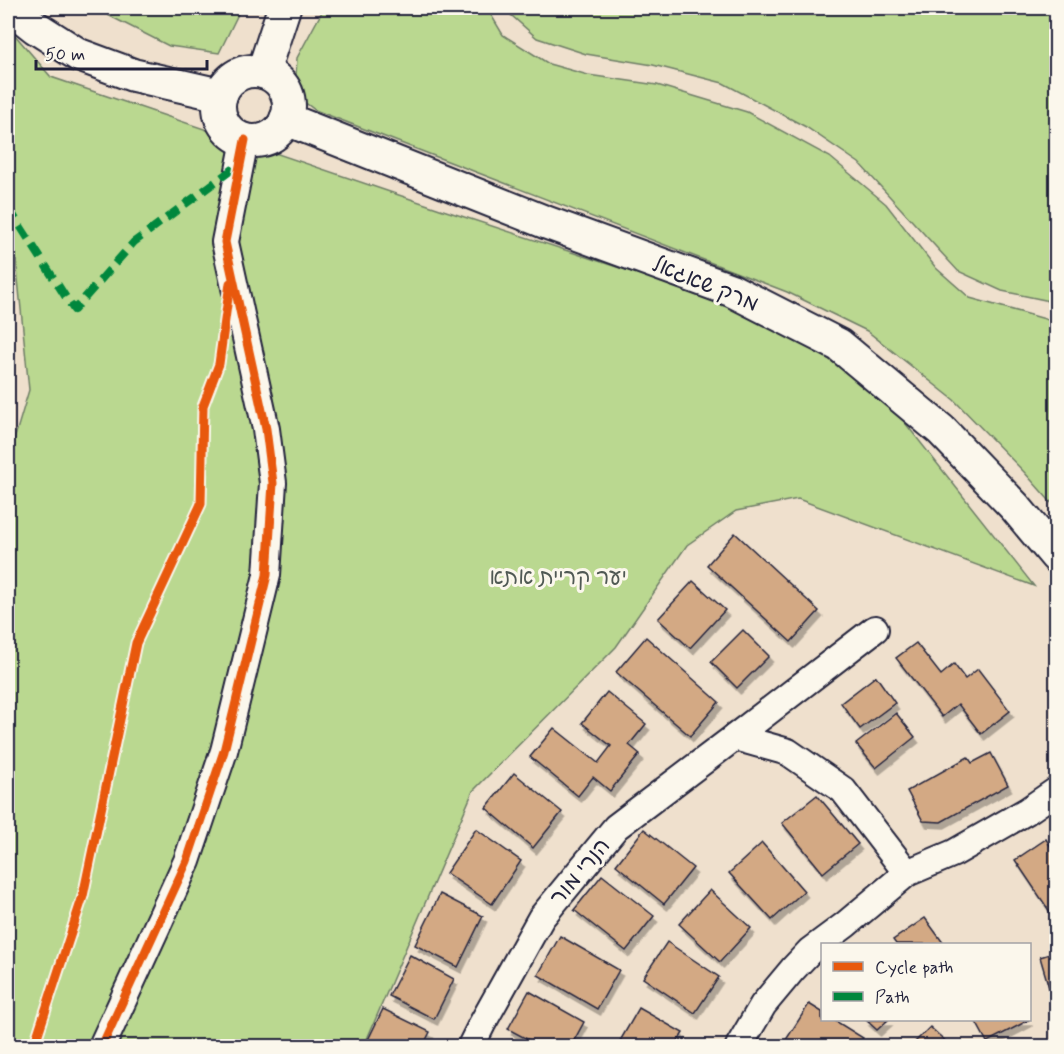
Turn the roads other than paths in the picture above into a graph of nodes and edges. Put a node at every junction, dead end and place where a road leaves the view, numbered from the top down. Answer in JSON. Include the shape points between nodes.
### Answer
{"nodes":[{"id":1,"x":11,"y":8,"type":"edge"},
{"id":2,"x":284,"y":8,"type":"edge"},
{"id":3,"x":262,"y":72,"type":"junction"},
{"id":4,"x":221,"y":95,"type":"junction"},
{"id":5,"x":286,"y":119,"type":"junction"},
{"id":6,"x":245,"y":140,"type":"junction"},
{"id":7,"x":1056,"y":556,"type":"edge"},
{"id":8,"x":875,"y":629,"type":"dead end"},
{"id":9,"x":735,"y":737,"type":"junction"},
{"id":10,"x":1056,"y":790,"type":"edge"},
{"id":11,"x":907,"y":873,"type":"junction"},
{"id":12,"x":822,"y":943,"type":"edge"},
{"id":13,"x":821,"y":944,"type":"edge"},
{"id":14,"x":102,"y":1047,"type":"edge"},
{"id":15,"x":471,"y":1047,"type":"edge"},
{"id":16,"x":739,"y":1047,"type":"edge"}],
"edges":[{"from":1,"to":4,"type":"street","via":[[79,55],[133,75]]},
{"from":2,"to":3,"type":"street"},
{"from":3,"to":4,"type":"street","via":[[242,73],[233,78]]},
{"from":3,"to":5,"type":"street","via":[[282,85],[287,96]]},
{"from":4,"to":6,"type":"street","via":[[219,106],[226,128]]},
{"from":5,"to":6,"type":"street","via":[[265,140]]},
{"from":5,"to":7,"type":"street","name":"מרק שאגאל","via":[[545,222],[731,290],[839,345],[941,430]]},
{"from":6,"to":14,"type":"street","via":[[225,242],[266,429],[273,483],[267,575],[224,751],[187,861]]},
{"from":8,"to":9,"type":"street","name":"הנרי מור"},
{"from":9,"to":11,"type":"street","via":[[788,752],[843,790]]},
{"from":9,"to":15,"type":"street","name":"הנרי מור","via":[[616,827],[541,918]]},
{"from":10,"to":11,"type":"street","via":[[1028,811],[954,853]]},
{"from":11,"to":12,"type":"street"},
{"from":13,"to":16,"type":"street","via":[[804,957],[763,1005]]}]}
